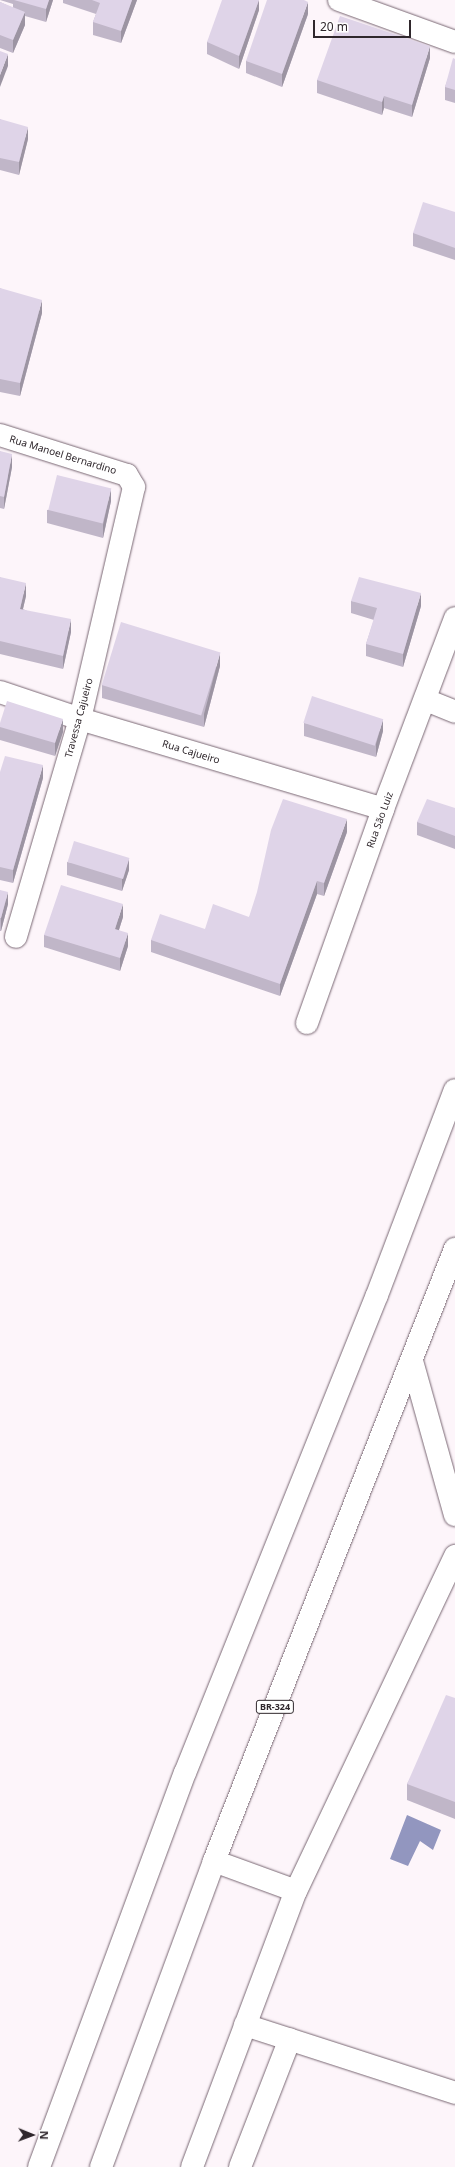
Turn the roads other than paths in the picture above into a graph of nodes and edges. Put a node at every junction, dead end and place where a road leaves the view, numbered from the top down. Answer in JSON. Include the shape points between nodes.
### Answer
{"nodes":[{"id":1,"x":339,"y":0,"type":"edge"},
{"id":2,"x":455,"y":42,"type":"edge"},
{"id":3,"x":0,"y":435,"type":"edge"},
{"id":4,"x":133,"y":496,"type":"joint"},
{"id":5,"x":455,"y":618,"type":"edge"},
{"id":6,"x":0,"y":692,"type":"edge"},
{"id":7,"x":426,"y":700,"type":"junction"},
{"id":8,"x":455,"y":712,"type":"edge"},
{"id":9,"x":80,"y":719,"type":"junction"},
{"id":10,"x":383,"y":809,"type":"junction"},
{"id":11,"x":16,"y":937,"type":"dead end"},
{"id":12,"x":307,"y":1023,"type":"dead end"},
{"id":13,"x":455,"y":1090,"type":"edge"},
{"id":14,"x":455,"y":1249,"type":"edge"},
{"id":15,"x":412,"y":1361,"type":"junction"},
{"id":16,"x":455,"y":1515,"type":"edge"},
{"id":17,"x":455,"y":1556,"type":"edge"},
{"id":18,"x":214,"y":1862,"type":"junction"},
{"id":19,"x":296,"y":1891,"type":"junction"},
{"id":20,"x":245,"y":2024,"type":"junction"},
{"id":21,"x":290,"y":2039,"type":"junction"},
{"id":22,"x":455,"y":2093,"type":"edge"},
{"id":23,"x":39,"y":2167,"type":"edge"},
{"id":24,"x":101,"y":2167,"type":"edge"},
{"id":25,"x":192,"y":2167,"type":"edge"},
{"id":26,"x":240,"y":2167,"type":"edge"}],
"edges":[{"from":1,"to":2,"type":"main road"},
{"from":3,"to":4,"type":"main road","name":"Rua Manoel Bernardino","via":[[127,475],[134,487]]},
{"from":4,"to":9,"type":"main road","name":"Travessa Cajueiro"},
{"from":5,"to":7,"type":"main road","name":"Rua São Luiz"},
{"from":6,"to":9,"type":"main road","name":"Rua Cajueiro"},
{"from":7,"to":8,"type":"main road"},
{"from":7,"to":10,"type":"main road","name":"Rua São Luiz"},
{"from":9,"to":10,"type":"main road","name":"Rua Cajueiro"},
{"from":9,"to":11,"type":"main road","name":"Travessa Cajueiro"},
{"from":10,"to":12,"type":"main road","name":"Rua São Luiz"},
{"from":13,"to":23,"type":"main road","via":[[374,1302],[185,1773]]},
{"from":14,"to":15,"type":"main road","number":"BR-324"},
{"from":15,"to":16,"type":"main road"},
{"from":15,"to":18,"type":"main road","number":"BR-324"},
{"from":17,"to":19,"type":"main road"},
{"from":18,"to":19,"type":"main road"},
{"from":18,"to":24,"type":"main road","number":"BR-324"},
{"from":19,"to":20,"type":"main road"},
{"from":20,"to":21,"type":"main road"},
{"from":20,"to":25,"type":"main road"},
{"from":21,"to":22,"type":"main road"},
{"from":21,"to":26,"type":"main road"}]}
